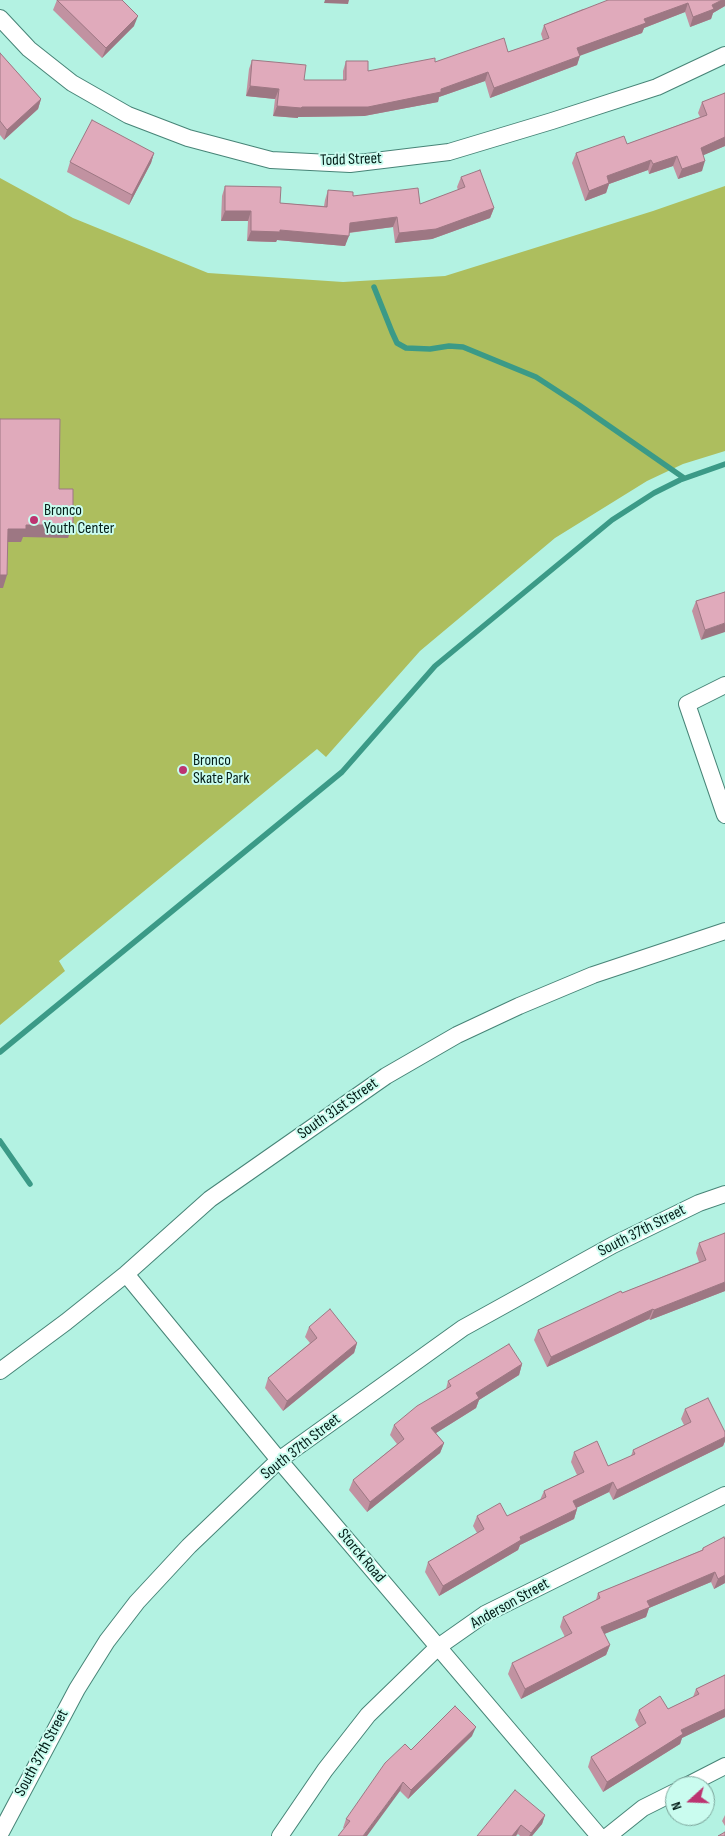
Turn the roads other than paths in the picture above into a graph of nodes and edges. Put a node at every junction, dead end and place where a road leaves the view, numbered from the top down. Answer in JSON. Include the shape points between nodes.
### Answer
{"nodes":[{"id":1,"x":0,"y":18,"type":"edge"},
{"id":2,"x":725,"y":54,"type":"edge"},
{"id":3,"x":725,"y":685,"type":"edge"},
{"id":4,"x":725,"y":815,"type":"edge"},
{"id":5,"x":725,"y":931,"type":"edge"},
{"id":6,"x":725,"y":1194,"type":"edge"},
{"id":7,"x":126,"y":1274,"type":"junction"},
{"id":8,"x":0,"y":1371,"type":"edge"},
{"id":9,"x":279,"y":1460,"type":"junction"},
{"id":10,"x":725,"y":1495,"type":"edge"},
{"id":11,"x":438,"y":1647,"type":"junction"},
{"id":12,"x":725,"y":1766,"type":"edge"},
{"id":13,"x":706,"y":1776,"type":"edge"},
{"id":14,"x":665,"y":1797,"type":"edge"},
{"id":15,"x":0,"y":1834,"type":"edge"},
{"id":16,"x":280,"y":1836,"type":"edge"},
{"id":17,"x":599,"y":1836,"type":"edge"},
{"id":18,"x":608,"y":1836,"type":"edge"}],
"edges":[{"from":1,"to":2,"type":"street","name":"Todd Street","via":[[29,49],[72,83],[128,115],[188,138],[271,160],[350,164],[449,152],[552,122],[657,86]]},
{"from":3,"to":4,"type":"street","via":[[687,704]]},
{"from":5,"to":7,"type":"street","name":"South 31st Street","via":[[593,975],[449,1039],[386,1076],[210,1199]]},
{"from":6,"to":9,"type":"street","name":"South 37th Street","via":[[699,1203],[613,1245],[463,1328]]},
{"from":7,"to":8,"type":"street","name":"South 31st Street"},
{"from":7,"to":9,"type":"street","name":"Storck Road"},
{"from":9,"to":11,"type":"street","name":"Storck Road"},
{"from":9,"to":15,"type":"street","name":"South 37th Street","via":[[189,1546],[107,1642],[76,1690]]},
{"from":10,"to":11,"type":"street","name":"Anderson Street","via":[[485,1614]]},
{"from":11,"to":16,"type":"street","name":"Anderson Street","via":[[368,1715]]},
{"from":11,"to":17,"type":"street","name":"Storck Road"},
{"from":12,"to":13,"type":"street"},
{"from":14,"to":18,"type":"street","via":[[643,1808]]}]}
